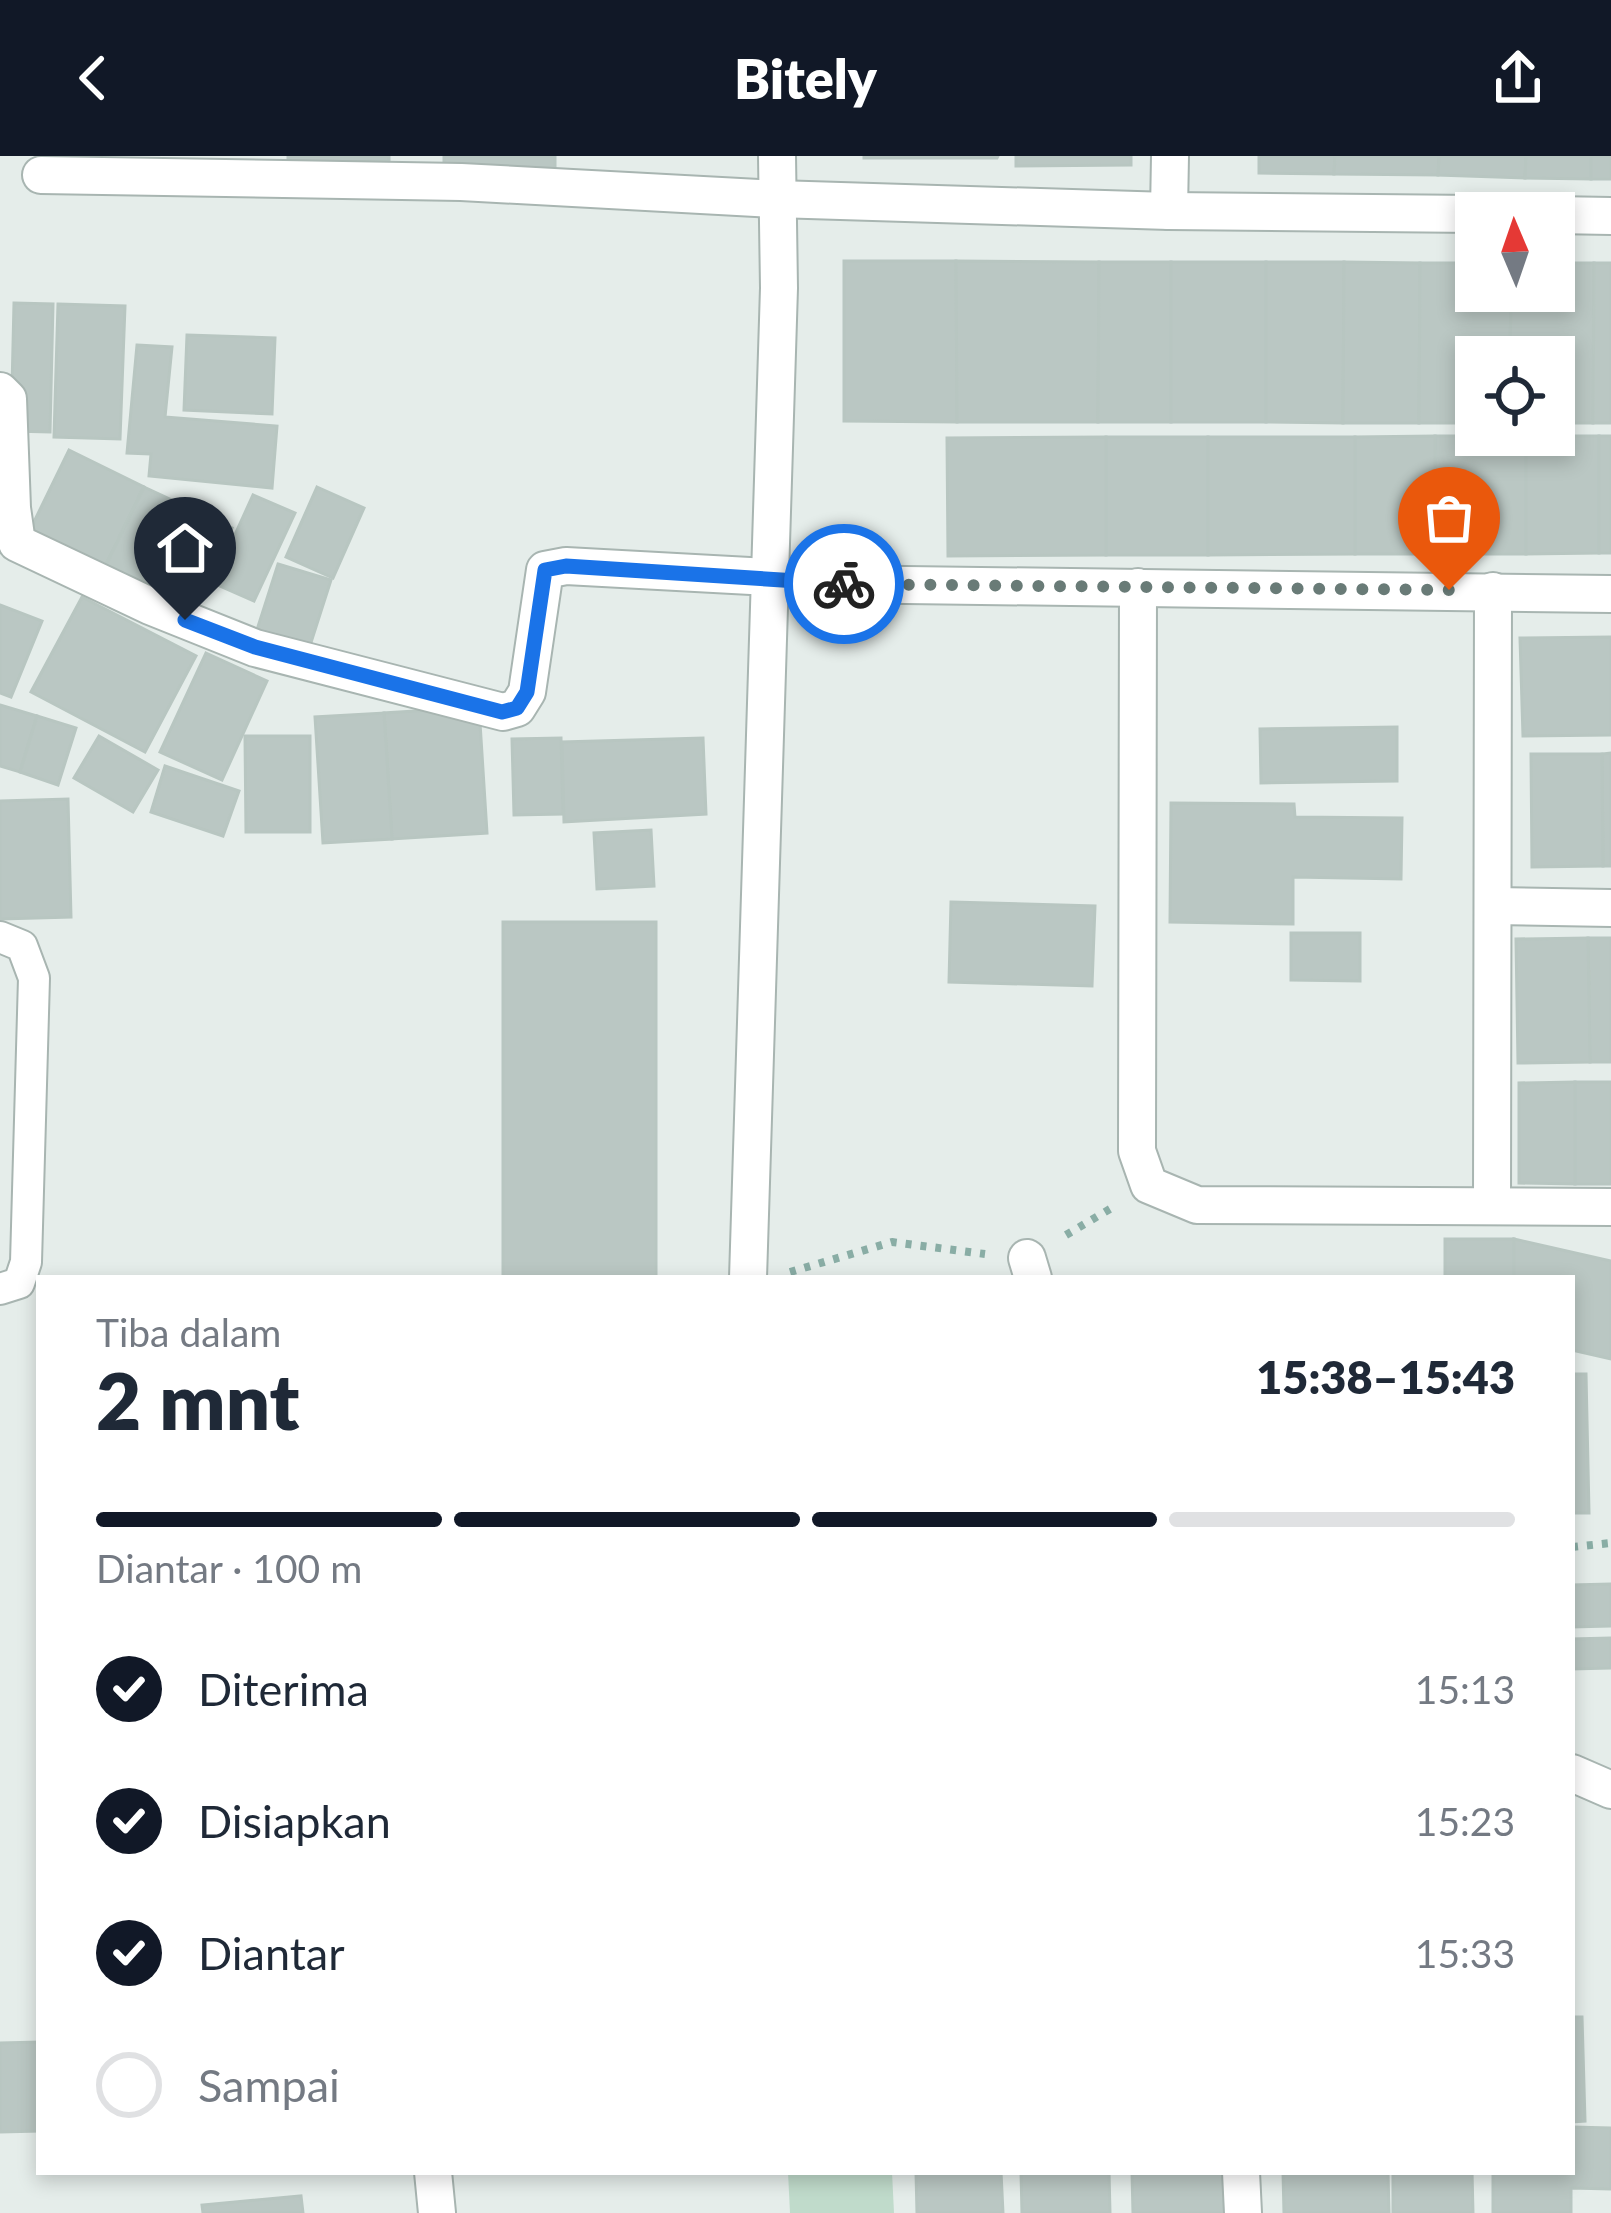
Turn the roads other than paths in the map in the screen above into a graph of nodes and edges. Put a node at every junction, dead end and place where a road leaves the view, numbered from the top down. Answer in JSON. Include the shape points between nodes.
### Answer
{"nodes":[{"id":1,"x":777,"y":156,"type":"edge"},
{"id":2,"x":1170,"y":156,"type":"edge"},
{"id":3,"x":413,"y":169,"type":"edge"},
{"id":4,"x":41,"y":175,"type":"dead end"},
{"id":5,"x":776,"y":200,"type":"junction"},
{"id":6,"x":1169,"y":211,"type":"junction"},
{"id":7,"x":1455,"y":214,"type":"edge"},
{"id":8,"x":1575,"y":215,"type":"edge"},
{"id":9,"x":1611,"y":216,"type":"edge"},
{"id":10,"x":0,"y":391,"type":"edge"},
{"id":11,"x":769,"y":577,"type":"junction"},
{"id":12,"x":1138,"y":586,"type":"junction"},
{"id":13,"x":1493,"y":591,"type":"junction"},
{"id":14,"x":1611,"y":594,"type":"edge"},
{"id":15,"x":1493,"y":906,"type":"junction"},
{"id":16,"x":1611,"y":908,"type":"edge"},
{"id":17,"x":0,"y":937,"type":"edge"},
{"id":18,"x":1492,"y":1205,"type":"junction"},
{"id":19,"x":1611,"y":1207,"type":"edge"},
{"id":20,"x":765,"y":1275,"type":"edge"},
{"id":21,"x":0,"y":1288,"type":"edge"},
{"id":22,"x":1575,"y":1775,"type":"edge"},
{"id":23,"x":1611,"y":1790,"type":"edge"},
{"id":24,"x":433,"y":2175,"type":"edge"},
{"id":25,"x":1240,"y":2175,"type":"edge"},
{"id":26,"x":437,"y":2213,"type":"edge"},
{"id":27,"x":1243,"y":2213,"type":"edge"}],
"edges":[{"from":1,"to":5,"type":"street"},
{"from":2,"to":6,"type":"street"},
{"from":3,"to":4,"type":"street"},
{"from":3,"to":5,"type":"street","via":[[461,182]]},
{"from":5,"to":6,"type":"street"},
{"from":5,"to":11,"type":"street"},
{"from":6,"to":7,"type":"street"},
{"from":8,"to":9,"type":"street"},
{"from":10,"to":11,"type":"street","via":[[8,399],[17,543],[255,647],[502,712],[517,708],[527,692],[545,570]]},
{"from":11,"to":12,"type":"street"},
{"from":11,"to":20,"type":"street"},
{"from":12,"to":13,"type":"street"},
{"from":12,"to":18,"type":"street","via":[[1137,1150],[1149,1185],[1197,1205]]},
{"from":13,"to":14,"type":"street"},
{"from":13,"to":15,"type":"street"},
{"from":15,"to":16,"type":"street"},
{"from":15,"to":18,"type":"street"},
{"from":17,"to":21,"type":"lane","via":[[22,946],[34,978],[26,1262],[19,1282]]},
{"from":18,"to":19,"type":"street"},
{"from":22,"to":23,"type":"street"},
{"from":24,"to":26,"type":"street"},
{"from":25,"to":27,"type":"street"}]}
